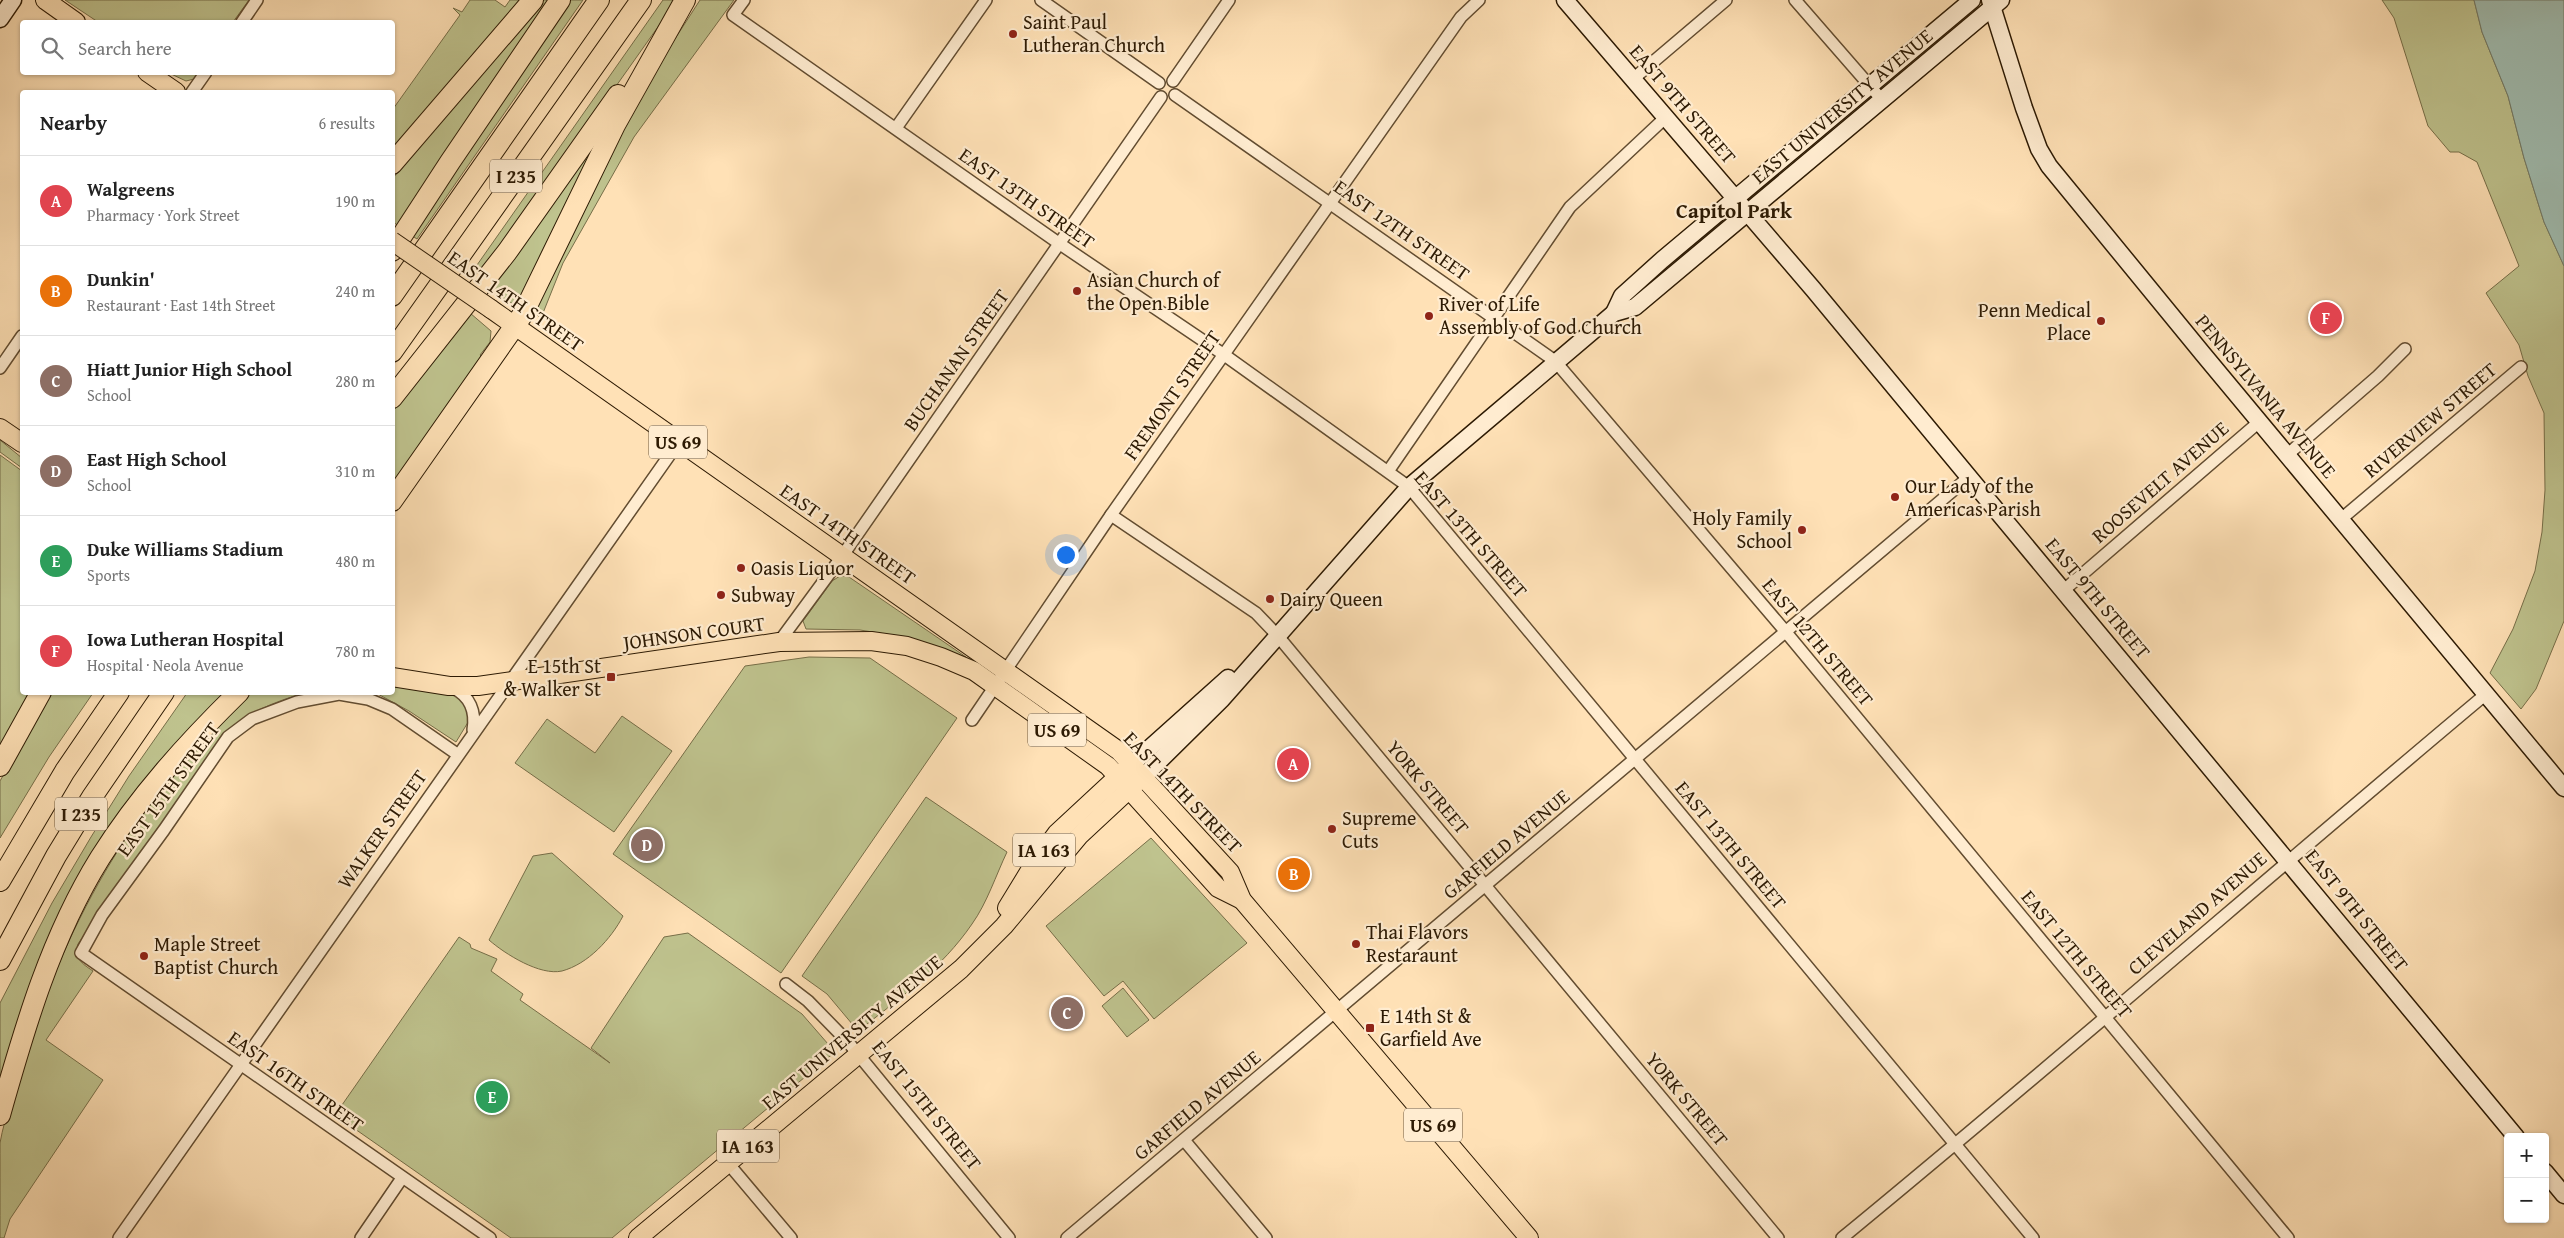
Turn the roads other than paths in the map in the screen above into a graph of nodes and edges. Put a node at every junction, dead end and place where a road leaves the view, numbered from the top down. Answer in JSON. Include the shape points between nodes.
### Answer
{"nodes":[{"id":1,"x":13,"y":0,"type":"edge"},
{"id":2,"x":44,"y":0,"type":"edge"},
{"id":3,"x":257,"y":0,"type":"edge"},
{"id":4,"x":533,"y":0,"type":"edge"},
{"id":5,"x":560,"y":0,"type":"edge"},
{"id":6,"x":598,"y":0,"type":"edge"},
{"id":7,"x":641,"y":0,"type":"edge"},
{"id":8,"x":684,"y":0,"type":"edge"},
{"id":9,"x":744,"y":0,"type":"edge"},
{"id":10,"x":986,"y":0,"type":"edge"},
{"id":11,"x":1041,"y":0,"type":"edge"},
{"id":12,"x":1229,"y":0,"type":"edge"},
{"id":13,"x":1479,"y":0,"type":"edge"},
{"id":14,"x":1565,"y":0,"type":"edge"},
{"id":15,"x":1726,"y":0,"type":"edge"},
{"id":16,"x":1794,"y":0,"type":"edge"},
{"id":17,"x":1972,"y":0,"type":"edge"},
{"id":18,"x":1995,"y":2,"type":"edge"},
{"id":19,"x":0,"y":19,"type":"edge"},
{"id":20,"x":73,"y":20,"type":"edge"},
{"id":21,"x":243,"y":20,"type":"edge"},
{"id":22,"x":151,"y":75,"type":"edge"},
{"id":23,"x":204,"y":75,"type":"edge"},
{"id":24,"x":1633,"y":79,"type":"junction"},
{"id":25,"x":1173,"y":81,"type":"junction"},
{"id":26,"x":1159,"y":83,"type":"junction"},
{"id":27,"x":1869,"y":86,"type":"junction"},
{"id":28,"x":173,"y":90,"type":"edge"},
{"id":29,"x":193,"y":90,"type":"edge"},
{"id":30,"x":1175,"y":95,"type":"junction"},
{"id":31,"x":1161,"y":97,"type":"junction"},
{"id":32,"x":1882,"y":101,"type":"junction"},
{"id":33,"x":1666,"y":117,"type":"junction"},
{"id":34,"x":896,"y":128,"type":"junction"},
{"id":35,"x":395,"y":161,"type":"edge"},
{"id":36,"x":1735,"y":198,"type":"junction"},
{"id":37,"x":1330,"y":202,"type":"junction"},
{"id":38,"x":1747,"y":212,"type":"junction"},
{"id":39,"x":395,"y":243,"type":"edge"},
{"id":40,"x":1060,"y":244,"type":"junction"},
{"id":41,"x":395,"y":246,"type":"edge"},
{"id":42,"x":395,"y":292,"type":"edge"},
{"id":43,"x":1614,"y":313,"type":"junction"},
{"id":44,"x":1493,"y":316,"type":"junction"},
{"id":45,"x":515,"y":326,"type":"junction"},
{"id":46,"x":20,"y":339,"type":"edge"},
{"id":47,"x":395,"y":348,"type":"edge"},
{"id":48,"x":2405,"y":349,"type":"dead end"},
{"id":49,"x":1223,"y":354,"type":"junction"},
{"id":50,"x":1555,"y":361,"type":"junction"},
{"id":51,"x":2521,"y":367,"type":"dead end"},
{"id":52,"x":0,"y":368,"type":"edge"},
{"id":53,"x":395,"y":394,"type":"edge"},
{"id":54,"x":2259,"y":422,"type":"junction"},
{"id":55,"x":0,"y":428,"type":"edge"},
{"id":56,"x":20,"y":442,"type":"edge"},
{"id":57,"x":678,"y":442,"type":"junction"},
{"id":58,"x":2287,"y":455,"type":"junction"},
{"id":59,"x":1388,"y":470,"type":"junction"},
{"id":60,"x":1969,"y":477,"type":"junction"},
{"id":61,"x":1409,"y":487,"type":"junction"},
{"id":62,"x":395,"y":497,"type":"edge"},
{"id":63,"x":1111,"y":515,"type":"junction"},
{"id":64,"x":2340,"y":520,"type":"junction"},
{"id":65,"x":843,"y":555,"type":"junction"},
{"id":66,"x":2064,"y":590,"type":"junction"},
{"id":67,"x":1786,"y":631,"type":"junction"},
{"id":68,"x":1277,"y":635,"type":"junction"},
{"id":69,"x":779,"y":642,"type":"junction"},
{"id":70,"x":1005,"y":671,"type":"junction"},
{"id":71,"x":395,"y":678,"type":"edge"},
{"id":72,"x":508,"y":682,"type":"junction"},
{"id":73,"x":449,"y":686,"type":"junction"},
{"id":74,"x":995,"y":686,"type":"junction"},
{"id":75,"x":2486,"y":694,"type":"junction"},
{"id":76,"x":39,"y":695,"type":"edge"},
{"id":77,"x":117,"y":695,"type":"edge"},
{"id":78,"x":162,"y":695,"type":"edge"},
{"id":79,"x":236,"y":695,"type":"edge"},
{"id":80,"x":334,"y":695,"type":"edge"},
{"id":81,"x":344,"y":695,"type":"edge"},
{"id":82,"x":972,"y":720,"type":"dead end"},
{"id":83,"x":473,"y":732,"type":"junction"},
{"id":84,"x":457,"y":754,"type":"junction"},
{"id":85,"x":1636,"y":759,"type":"junction"},
{"id":86,"x":0,"y":766,"type":"edge"},
{"id":87,"x":1138,"y":770,"type":"junction"},
{"id":88,"x":1122,"y":783,"type":"junction"},
{"id":89,"x":2564,"y":788,"type":"edge"},
{"id":90,"x":2288,"y":859,"type":"junction"},
{"id":91,"x":0,"y":881,"type":"edge"},
{"id":92,"x":1486,"y":886,"type":"junction"},
{"id":93,"x":1242,"y":900,"type":"junction"},
{"id":94,"x":4,"y":951,"type":"edge"},
{"id":95,"x":81,"y":953,"type":"joint"},
{"id":96,"x":0,"y":964,"type":"edge"},
{"id":97,"x":786,"y":984,"type":"dead end"},
{"id":98,"x":1337,"y":1012,"type":"junction"},
{"id":99,"x":2104,"y":1017,"type":"junction"},
{"id":100,"x":858,"y":1055,"type":"junction"},
{"id":101,"x":240,"y":1065,"type":"junction"},
{"id":102,"x":0,"y":1115,"type":"edge"},
{"id":103,"x":2513,"y":1133,"type":"edge"},
{"id":104,"x":1184,"y":1140,"type":"junction"},
{"id":105,"x":1956,"y":1144,"type":"junction"},
{"id":106,"x":727,"y":1162,"type":"junction"},
{"id":107,"x":2549,"y":1177,"type":"edge"},
{"id":108,"x":402,"y":1178,"type":"junction"},
{"id":109,"x":2564,"y":1195,"type":"edge"},
{"id":110,"x":119,"y":1238,"type":"edge"},
{"id":111,"x":361,"y":1238,"type":"edge"},
{"id":112,"x":490,"y":1238,"type":"edge"},
{"id":113,"x":638,"y":1238,"type":"edge"},
{"id":114,"x":791,"y":1238,"type":"edge"},
{"id":115,"x":1009,"y":1238,"type":"edge"},
{"id":116,"x":1067,"y":1238,"type":"edge"},
{"id":117,"x":1266,"y":1238,"type":"edge"},
{"id":118,"x":1529,"y":1238,"type":"edge"},
{"id":119,"x":1778,"y":1238,"type":"edge"},
{"id":120,"x":1842,"y":1238,"type":"edge"},
{"id":121,"x":2033,"y":1238,"type":"edge"},
{"id":122,"x":2288,"y":1238,"type":"edge"}],
"edges":[{"from":1,"to":19,"type":"street"},
{"from":2,"to":20,"type":"main road"},
{"from":3,"to":21,"type":"street"},
{"from":4,"to":35,"type":"highway"},
{"from":5,"to":41,"type":"highway"},
{"from":6,"to":42,"type":"highway","number":"I 235"},
{"from":7,"to":47,"type":"highway","number":"I 235"},
{"from":8,"to":45,"type":"highway","via":[[615,125]]},
{"from":8,"to":53,"type":"highway","via":[[507,252]]},
{"from":9,"to":34,"type":"street","name":"EAST 13TH STREET","via":[[733,16]]},
{"from":10,"to":34,"type":"street"},
{"from":11,"to":26,"type":"street"},
{"from":12,"to":25,"type":"street"},
{"from":13,"to":37,"type":"street","name":"FREMONT STREET","via":[[1461,17]]},
{"from":14,"to":24,"type":"street","name":"EAST 9TH STREET"},
{"from":15,"to":24,"type":"street"},
{"from":16,"to":27,"type":"street"},
{"from":17,"to":27,"type":"street","name":"EAST UNIVERSITY AVENUE"},
{"from":18,"to":32,"type":"street","name":"EAST UNIVERSITY AVENUE"},
{"from":18,"to":54,"type":"street","name":"PENNSYLVANIA AVENUE","via":[[2024,108],[2049,166]]},
{"from":22,"to":28,"type":"main road"},
{"from":23,"to":29,"type":"street"},
{"from":24,"to":33,"type":"street","name":"EAST 9TH STREET"},
{"from":25,"to":26,"type":"street","via":[[1166,79]]},
{"from":25,"to":30,"type":"street","via":[[1177,86]]},
{"from":26,"to":31,"type":"street"},
{"from":27,"to":32,"type":"street"},
{"from":27,"to":36,"type":"street","name":"EAST UNIVERSITY AVENUE"},
{"from":30,"to":31,"type":"street","via":[[1170,99]]},
{"from":30,"to":37,"type":"street","name":"EAST 12TH STREET"},
{"from":31,"to":40,"type":"street","name":"BUCHANAN STREET"},
{"from":32,"to":38,"type":"street","name":"EAST UNIVERSITY AVENUE"},
{"from":33,"to":36,"type":"street","name":"EAST 9TH STREET"},
{"from":33,"to":44,"type":"street","via":[[1583,192]]},
{"from":34,"to":40,"type":"street","name":"EAST 13TH STREET"},
{"from":36,"to":38,"type":"street","name":"EAST 9TH STREET"},
{"from":36,"to":43,"type":"street","name":"EAST UNIVERSITY AVENUE","via":[[1622,296]]},
{"from":37,"to":44,"type":"street","name":"EAST 12TH STREET"},
{"from":37,"to":49,"type":"street","name":"FREMONT STREET"},
{"from":38,"to":43,"type":"street","name":"EAST UNIVERSITY AVENUE","via":[[1635,307]]},
{"from":38,"to":60,"type":"street","name":"EAST 9TH STREET"},
{"from":39,"to":45,"type":"main road","name":"EAST 14TH STREET","number":"US 69","bridge":true},
{"from":40,"to":49,"type":"street","name":"EAST 13TH STREET"},
{"from":40,"to":65,"type":"street","name":"BUCHANAN STREET"},
{"from":43,"to":50,"type":"street","name":"EAST UNIVERSITY AVENUE"},
{"from":44,"to":50,"type":"street","name":"EAST 12TH STREET"},
{"from":44,"to":59,"type":"street"},
{"from":45,"to":57,"type":"main road","name":"EAST 14TH STREET","number":"US 69"},
{"from":45,"to":62,"type":"highway"},
{"from":46,"to":52,"type":"street"},
{"from":48,"to":58,"type":"street"},
{"from":49,"to":59,"type":"street","name":"EAST 13TH STREET"},
{"from":49,"to":63,"type":"street","name":"FREMONT STREET"},
{"from":50,"to":61,"type":"street","name":"EAST UNIVERSITY AVENUE"},
{"from":50,"to":67,"type":"street","name":"EAST 12TH STREET"},
{"from":51,"to":64,"type":"street","name":"RIVERVIEW STREET"},
{"from":54,"to":58,"type":"street","name":"PENNSYLVANIA AVENUE"},
{"from":54,"to":66,"type":"street","name":"ROOSEVELT AVENUE"},
{"from":55,"to":56,"type":"main road"},
{"from":57,"to":65,"type":"main road","name":"EAST 14TH STREET","number":"US 69"},
{"from":57,"to":72,"type":"street","name":"WALKER STREET"},
{"from":58,"to":64,"type":"street","name":"PENNSYLVANIA AVENUE"},
{"from":59,"to":61,"type":"street","name":"EAST 13TH STREET"},
{"from":60,"to":66,"type":"street","name":"EAST 9TH STREET"},
{"from":60,"to":67,"type":"street","name":"GARFIELD AVENUE"},
{"from":61,"to":68,"type":"street","name":"EAST UNIVERSITY AVENUE"},
{"from":61,"to":85,"type":"street","name":"EAST 13TH STREET"},
{"from":63,"to":68,"type":"street","name":"YORK STREET","via":[[1256,613]]},
{"from":63,"to":70,"type":"street","name":"FREMONT STREET"},
{"from":64,"to":75,"type":"street","name":"PENNSYLVANIA AVENUE"},
{"from":65,"to":69,"type":"street","name":"BUCHANAN STREET"},
{"from":65,"to":70,"type":"main road","name":"EAST 14TH STREET","number":"US 69"},
{"from":66,"to":90,"type":"street","name":"EAST 9TH STREET"},
{"from":67,"to":85,"type":"street","name":"GARFIELD AVENUE"},
{"from":67,"to":99,"type":"street","name":"EAST 12TH STREET"},
{"from":68,"to":87,"type":"street","name":"EAST UNIVERSITY AVENUE"},
{"from":68,"to":92,"type":"street","name":"YORK STREET"},
{"from":69,"to":72,"type":"main road","name":"JOHNSON COURT","number":"US 69"},
{"from":69,"to":74,"type":"main road","name":"JOHNSON COURT","number":"US 69","via":[[871,641],[907,646],[974,671]]},
{"from":70,"to":74,"type":"street","name":"FREMONT STREET"},
{"from":70,"to":87,"type":"main road","name":"EAST 14TH STREET","number":"US 69","via":[[1119,751]]},
{"from":71,"to":73,"type":"main road","name":"JOHNSON COURT","number":"US 69"},
{"from":72,"to":73,"type":"main road","name":"JOHNSON COURT","number":"US 69"},
{"from":72,"to":83,"type":"street","name":"WALKER STREET"},
{"from":73,"to":83,"type":"street","via":[[468,698],[474,720]]},
{"from":74,"to":82,"type":"street","name":"FREMONT STREET"},
{"from":74,"to":88,"type":"main road","name":"EAST 14TH STREET","number":"US 69","via":[[1108,766]]},
{"from":75,"to":89,"type":"street","name":"PENNSYLVANIA AVENUE"},
{"from":75,"to":90,"type":"street","name":"CLEVELAND AVENUE"},
{"from":76,"to":86,"type":"highway"},
{"from":77,"to":91,"type":"highway","number":"I 235","via":[[65,771]]},
{"from":78,"to":94,"type":"highway","number":"I 235","via":[[92,796]]},
{"from":79,"to":102,"type":"highway","via":[[165,769],[132,810],[100,859],[47,966],[31,1007]]},
{"from":80,"to":95,"type":"street","name":"EAST 15TH STREET","via":[[297,702],[252,718],[228,737],[102,915]]},
{"from":81,"to":84,"type":"street","name":"EAST 15TH STREET","via":[[392,709]]},
{"from":83,"to":84,"type":"street","name":"WALKER STREET"},
{"from":84,"to":101,"type":"street","name":"WALKER STREET"},
{"from":85,"to":92,"type":"street","name":"GARFIELD AVENUE"},
{"from":85,"to":105,"type":"street","name":"EAST 13TH STREET"},
{"from":87,"to":88,"type":"main road","name":"EAST UNIVERSITY AVENUE","number":"IA 163"},
{"from":87,"to":93,"type":"main road","name":"EAST 14TH STREET","number":"US 69","via":[[1230,872]]},
{"from":88,"to":93,"type":"main road","name":"EAST 14TH STREET","number":"US 69","via":[[1218,888]]},
{"from":88,"to":100,"type":"main road","name":"EAST UNIVERSITY AVENUE","number":"IA 163","via":[[1057,833],[996,926],[961,969]]},
{"from":90,"to":99,"type":"street","name":"CLEVELAND AVENUE"},
{"from":90,"to":103,"type":"street","name":"EAST 9TH STREET"},
{"from":92,"to":98,"type":"street","name":"GARFIELD AVENUE"},
{"from":92,"to":119,"type":"street","name":"YORK STREET"},
{"from":93,"to":98,"type":"main road","name":"EAST 14TH STREET","number":"US 69"},
{"from":94,"to":96,"type":"highway"},
{"from":95,"to":101,"type":"street","name":"EAST 16TH STREET"},
{"from":97,"to":100,"type":"street","name":"EAST 15TH STREET","via":[[808,1001]]},
{"from":98,"to":104,"type":"street","name":"GARFIELD AVENUE"},
{"from":98,"to":118,"type":"main road","name":"EAST 14TH STREET","number":"US 69"},
{"from":99,"to":105,"type":"street","name":"CLEVELAND AVENUE"},
{"from":99,"to":122,"type":"street","name":"EAST 12TH STREET"},
{"from":100,"to":106,"type":"main road","name":"EAST UNIVERSITY AVENUE","number":"IA 163"},
{"from":100,"to":115,"type":"street","name":"EAST 15TH STREET"},
{"from":101,"to":108,"type":"street","name":"EAST 16TH STREET"},
{"from":101,"to":110,"type":"street","name":"WALKER STREET"},
{"from":104,"to":116,"type":"street","name":"GARFIELD AVENUE"},
{"from":104,"to":117,"type":"street"},
{"from":105,"to":120,"type":"street","name":"CLEVELAND AVENUE"},
{"from":105,"to":121,"type":"street","name":"EAST 13TH STREET"},
{"from":106,"to":113,"type":"main road","name":"EAST UNIVERSITY AVENUE","number":"IA 163"},
{"from":106,"to":114,"type":"street"},
{"from":107,"to":109,"type":"street"},
{"from":108,"to":111,"type":"street"},
{"from":108,"to":112,"type":"street","name":"EAST 16TH STREET"}]}
